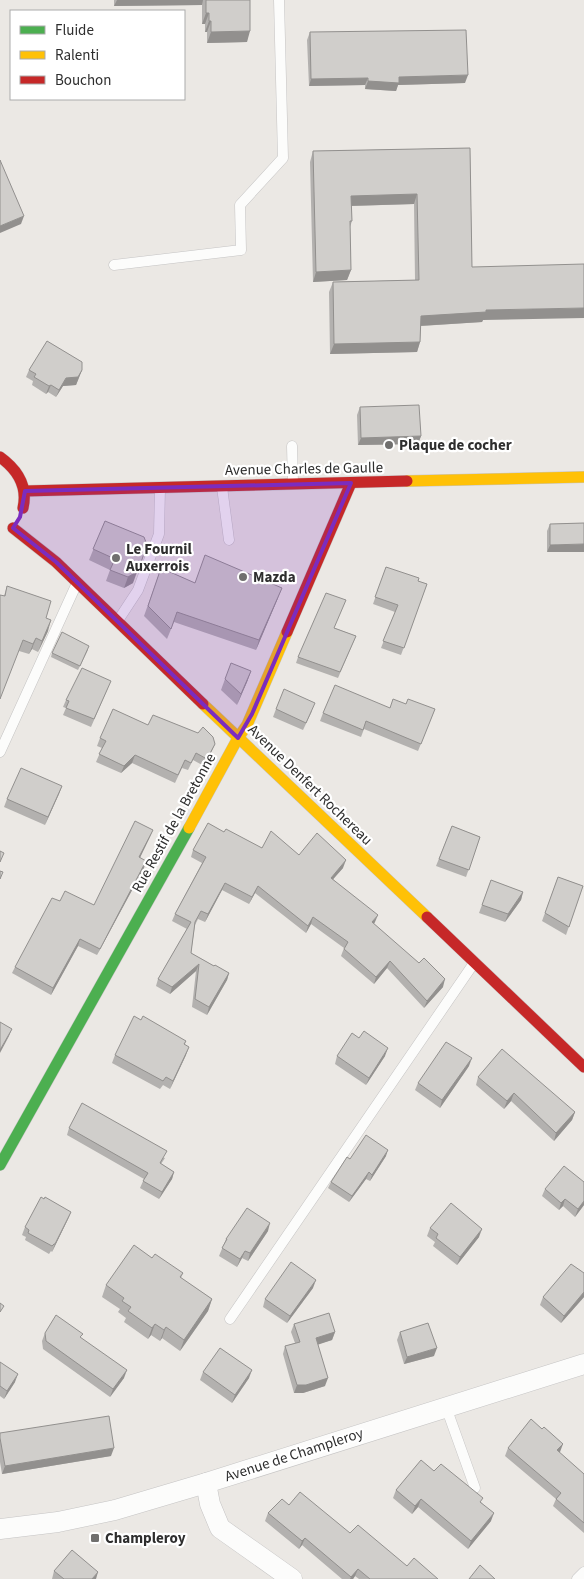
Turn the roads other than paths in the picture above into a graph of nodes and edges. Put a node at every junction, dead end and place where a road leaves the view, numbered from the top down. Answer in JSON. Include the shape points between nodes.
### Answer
{"nodes":[{"id":1,"x":279,"y":0,"type":"edge"},
{"id":2,"x":114,"y":265,"type":"dead end"},
{"id":3,"x":292,"y":446,"type":"dead end"},
{"id":4,"x":0,"y":457,"type":"edge"},
{"id":5,"x":584,"y":477,"type":"edge"},
{"id":6,"x":352,"y":483,"type":"junction"},
{"id":7,"x":293,"y":484,"type":"junction"},
{"id":8,"x":222,"y":486,"type":"junction"},
{"id":9,"x":160,"y":487,"type":"junction"},
{"id":10,"x":25,"y":491,"type":"junction"},
{"id":11,"x":13,"y":528,"type":"junction"},
{"id":12,"x":2,"y":537,"type":"dead end"},
{"id":13,"x":229,"y":540,"type":"dead end"},
{"id":14,"x":77,"y":582,"type":"junction"},
{"id":15,"x":118,"y":621,"type":"junction"},
{"id":16,"x":238,"y":738,"type":"junction"},
{"id":17,"x":0,"y":752,"type":"edge"},
{"id":18,"x":474,"y":963,"type":"junction"},
{"id":19,"x":584,"y":1066,"type":"edge"},
{"id":20,"x":0,"y":1165,"type":"edge"},
{"id":21,"x":230,"y":1319,"type":"dead end"},
{"id":22,"x":584,"y":1364,"type":"edge"},
{"id":23,"x":446,"y":1407,"type":"junction"},
{"id":24,"x":206,"y":1483,"type":"junction"},
{"id":25,"x":475,"y":1488,"type":"dead end"},
{"id":26,"x":0,"y":1529,"type":"edge"},
{"id":27,"x":584,"y":1572,"type":"edge"},
{"id":28,"x":292,"y":1579,"type":"edge"},
{"id":29,"x":577,"y":1579,"type":"edge"}],
"edges":[{"from":1,"to":2,"type":"lane","via":[[283,158],[240,205],[241,250]]},
{"from":3,"to":7,"type":"lane"},
{"from":4,"to":10,"type":"street","via":[[20,476]]},
{"from":5,"to":6,"type":"street","name":"Avenue Charles de Gaulle"},
{"from":6,"to":7,"type":"street","name":"Avenue Charles de Gaulle"},
{"from":6,"to":16,"type":"street","name":"Rue Restif de la Bretonne","via":[[309,572],[247,725]]},
{"from":7,"to":8,"type":"street","name":"Avenue Charles de Gaulle"},
{"from":8,"to":9,"type":"street","name":"Avenue Charles de Gaulle"},
{"from":8,"to":13,"type":"lane"},
{"from":9,"to":10,"type":"street","name":"Avenue Charles de Gaulle"},
{"from":9,"to":15,"type":"lane","via":[[159,534],[138,590]]},
{"from":10,"to":11,"type":"street","via":[[20,517]]},
{"from":11,"to":12,"type":"street"},
{"from":11,"to":14,"type":"street","name":"Avenue Denfert Rochereau"},
{"from":14,"to":15,"type":"street","name":"Avenue Denfert Rochereau"},
{"from":14,"to":17,"type":"lane"},
{"from":15,"to":16,"type":"street","name":"Avenue Denfert Rochereau"},
{"from":16,"to":18,"type":"street","name":"Avenue Denfert Rochereau"},
{"from":16,"to":20,"type":"street","name":"Rue Restif de la Bretonne"},
{"from":18,"to":19,"type":"street","name":"Avenue Denfert Rochereau"},
{"from":18,"to":21,"type":"lane"},
{"from":22,"to":23,"type":"street","name":"Avenue de Champleroy"},
{"from":23,"to":24,"type":"street","name":"Avenue de Champleroy"},
{"from":23,"to":25,"type":"lane"},
{"from":24,"to":26,"type":"street","name":"Avenue de Champleroy","via":[[105,1512]]},
{"from":24,"to":28,"type":"street","via":[[220,1528]]},
{"from":27,"to":29,"type":"lane"}]}
